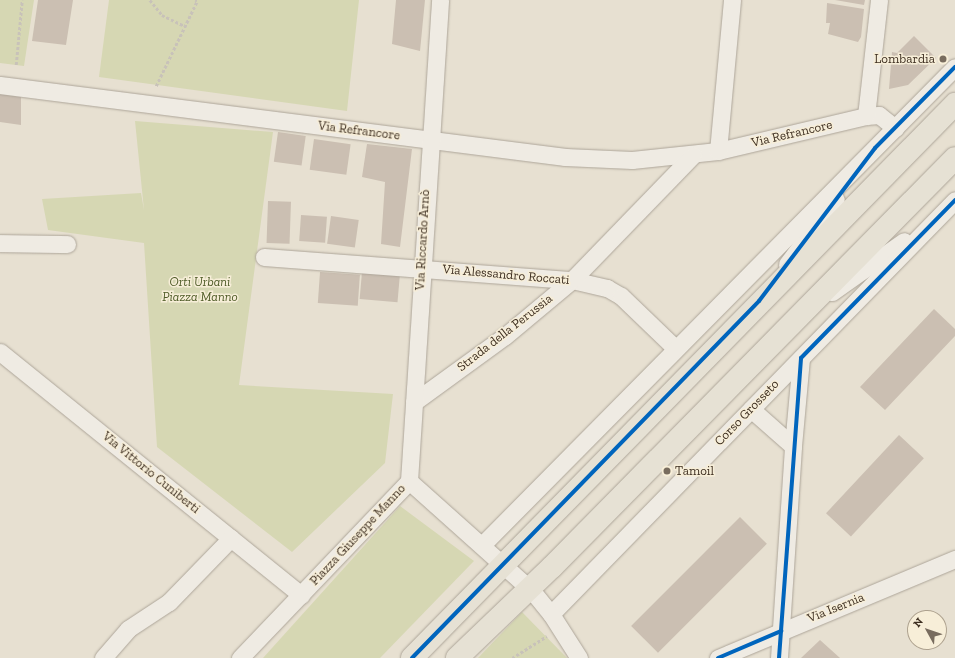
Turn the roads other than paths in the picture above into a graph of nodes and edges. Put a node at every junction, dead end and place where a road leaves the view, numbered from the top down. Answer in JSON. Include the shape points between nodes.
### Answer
{"nodes":[{"id":1,"x":440,"y":0,"type":"edge"},
{"id":2,"x":732,"y":0,"type":"edge"},
{"id":3,"x":879,"y":0,"type":"edge"},
{"id":4,"x":955,"y":67,"type":"edge"},
{"id":5,"x":0,"y":85,"type":"edge"},
{"id":6,"x":955,"y":104,"type":"edge"},
{"id":7,"x":866,"y":116,"type":"junction"},
{"id":8,"x":895,"y":128,"type":"junction"},
{"id":9,"x":429,"y":140,"type":"junction"},
{"id":10,"x":875,"y":148,"type":"junction"},
{"id":11,"x":718,"y":151,"type":"junction"},
{"id":12,"x":693,"y":155,"type":"junction"},
{"id":13,"x":955,"y":158,"type":"edge"},
{"id":14,"x":955,"y":200,"type":"edge"},
{"id":15,"x":943,"y":213,"type":"junction"},
{"id":16,"x":0,"y":243,"type":"edge"},
{"id":17,"x":67,"y":244,"type":"dead end"},
{"id":18,"x":264,"y":257,"type":"dead end"},
{"id":19,"x":422,"y":268,"type":"junction"},
{"id":20,"x":572,"y":280,"type":"junction"},
{"id":21,"x":759,"y":301,"type":"junction"},
{"id":22,"x":801,"y":314,"type":"junction"},
{"id":23,"x":675,"y":348,"type":"junction"},
{"id":24,"x":0,"y":352,"type":"edge"},
{"id":25,"x":801,"y":358,"type":"junction"},
{"id":26,"x":414,"y":402,"type":"junction"},
{"id":27,"x":751,"y":409,"type":"junction"},
{"id":28,"x":792,"y":446,"type":"junction"},
{"id":29,"x":409,"y":481,"type":"junction"},
{"id":30,"x":231,"y":538,"type":"junction"},
{"id":31,"x":482,"y":545,"type":"junction"},
{"id":32,"x":955,"y":559,"type":"edge"},
{"id":33,"x":503,"y":564,"type":"junction"},
{"id":34,"x":529,"y":589,"type":"junction"},
{"id":35,"x":301,"y":595,"type":"junction"},
{"id":36,"x":555,"y":621,"type":"junction"},
{"id":37,"x":781,"y":631,"type":"junction"},
{"id":38,"x":103,"y":658,"type":"edge"},
{"id":39,"x":240,"y":658,"type":"edge"},
{"id":40,"x":412,"y":658,"type":"edge"},
{"id":41,"x":457,"y":658,"type":"edge"},
{"id":42,"x":579,"y":658,"type":"edge"},
{"id":43,"x":718,"y":658,"type":"edge"},
{"id":44,"x":779,"y":658,"type":"edge"}],
"edges":[{"from":1,"to":9,"type":"street","name":"Via Riccardo Arnò"},
{"from":2,"to":11,"type":"street"},
{"from":3,"to":7,"type":"street"},
{"from":4,"to":8,"type":"street"},
{"from":5,"to":9,"type":"street","name":"Via Refrancore"},
{"from":6,"to":21,"type":"main road"},
{"from":7,"to":8,"type":"street","name":"Via Refrancore","via":[[878,115]]},
{"from":7,"to":11,"type":"street","name":"Via Refrancore"},
{"from":8,"to":10,"type":"street"},
{"from":9,"to":12,"type":"street","name":"Via Refrancore","via":[[565,157],[632,160]]},
{"from":9,"to":19,"type":"street","name":"Via Riccardo Arnò"},
{"from":10,"to":21,"type":"street"},
{"from":10,"to":23,"type":"street"},
{"from":11,"to":12,"type":"street","name":"Via Refrancore"},
{"from":12,"to":20,"type":"street","name":"Strada della Perussia"},
{"from":13,"to":22,"type":"main road","name":"Corso Grosseto"},
{"from":14,"to":15,"type":"street","name":"Corso Grosseto"},
{"from":15,"to":22,"type":"street","name":"Corso Grosseto"},
{"from":15,"to":25,"type":"street","name":"Corso Grosseto"},
{"from":16,"to":17,"type":"street"},
{"from":18,"to":19,"type":"street","name":"Via Alessandro Roccati"},
{"from":19,"to":20,"type":"street","name":"Via Alessandro Roccati"},
{"from":19,"to":26,"type":"street","name":"Via Riccardo Arnò"},
{"from":20,"to":23,"type":"street","name":"Via Alessandro Roccati","via":[[607,288],[621,296]]},
{"from":20,"to":26,"type":"street","name":"Strada della Perussia","via":[[505,336]]},
{"from":21,"to":33,"type":"main road"},
{"from":22,"to":34,"type":"main road","name":"Corso Grosseto"},
{"from":23,"to":31,"type":"street"},
{"from":24,"to":30,"type":"street","name":"Via Vittorio Cuniberti"},
{"from":25,"to":27,"type":"street","name":"Corso Grosseto"},
{"from":25,"to":28,"type":"street"},
{"from":26,"to":29,"type":"street","name":"Via Riccardo Arnò"},
{"from":27,"to":28,"type":"street"},
{"from":27,"to":36,"type":"street","name":"Corso Grosseto"},
{"from":28,"to":37,"type":"street"},
{"from":29,"to":31,"type":"street","name":"Piazza Giuseppe Manno"},
{"from":29,"to":35,"type":"street","name":"Piazza Giuseppe Manno"},
{"from":30,"to":35,"type":"street","name":"Via Vittorio Cuniberti"},
{"from":30,"to":38,"type":"street","via":[[169,602],[128,629]]},
{"from":31,"to":33,"type":"street"},
{"from":32,"to":37,"type":"street","name":"Via Isernia"},
{"from":33,"to":34,"type":"street"},
{"from":33,"to":40,"type":"main road"},
{"from":34,"to":36,"type":"street"},
{"from":34,"to":41,"type":"main road","name":"Corso Grosseto"},
{"from":35,"to":39,"type":"street","name":"Piazza Giuseppe Manno"},
{"from":36,"to":42,"type":"street"},
{"from":37,"to":43,"type":"street","name":"Via Isernia"},
{"from":37,"to":44,"type":"street"}]}
